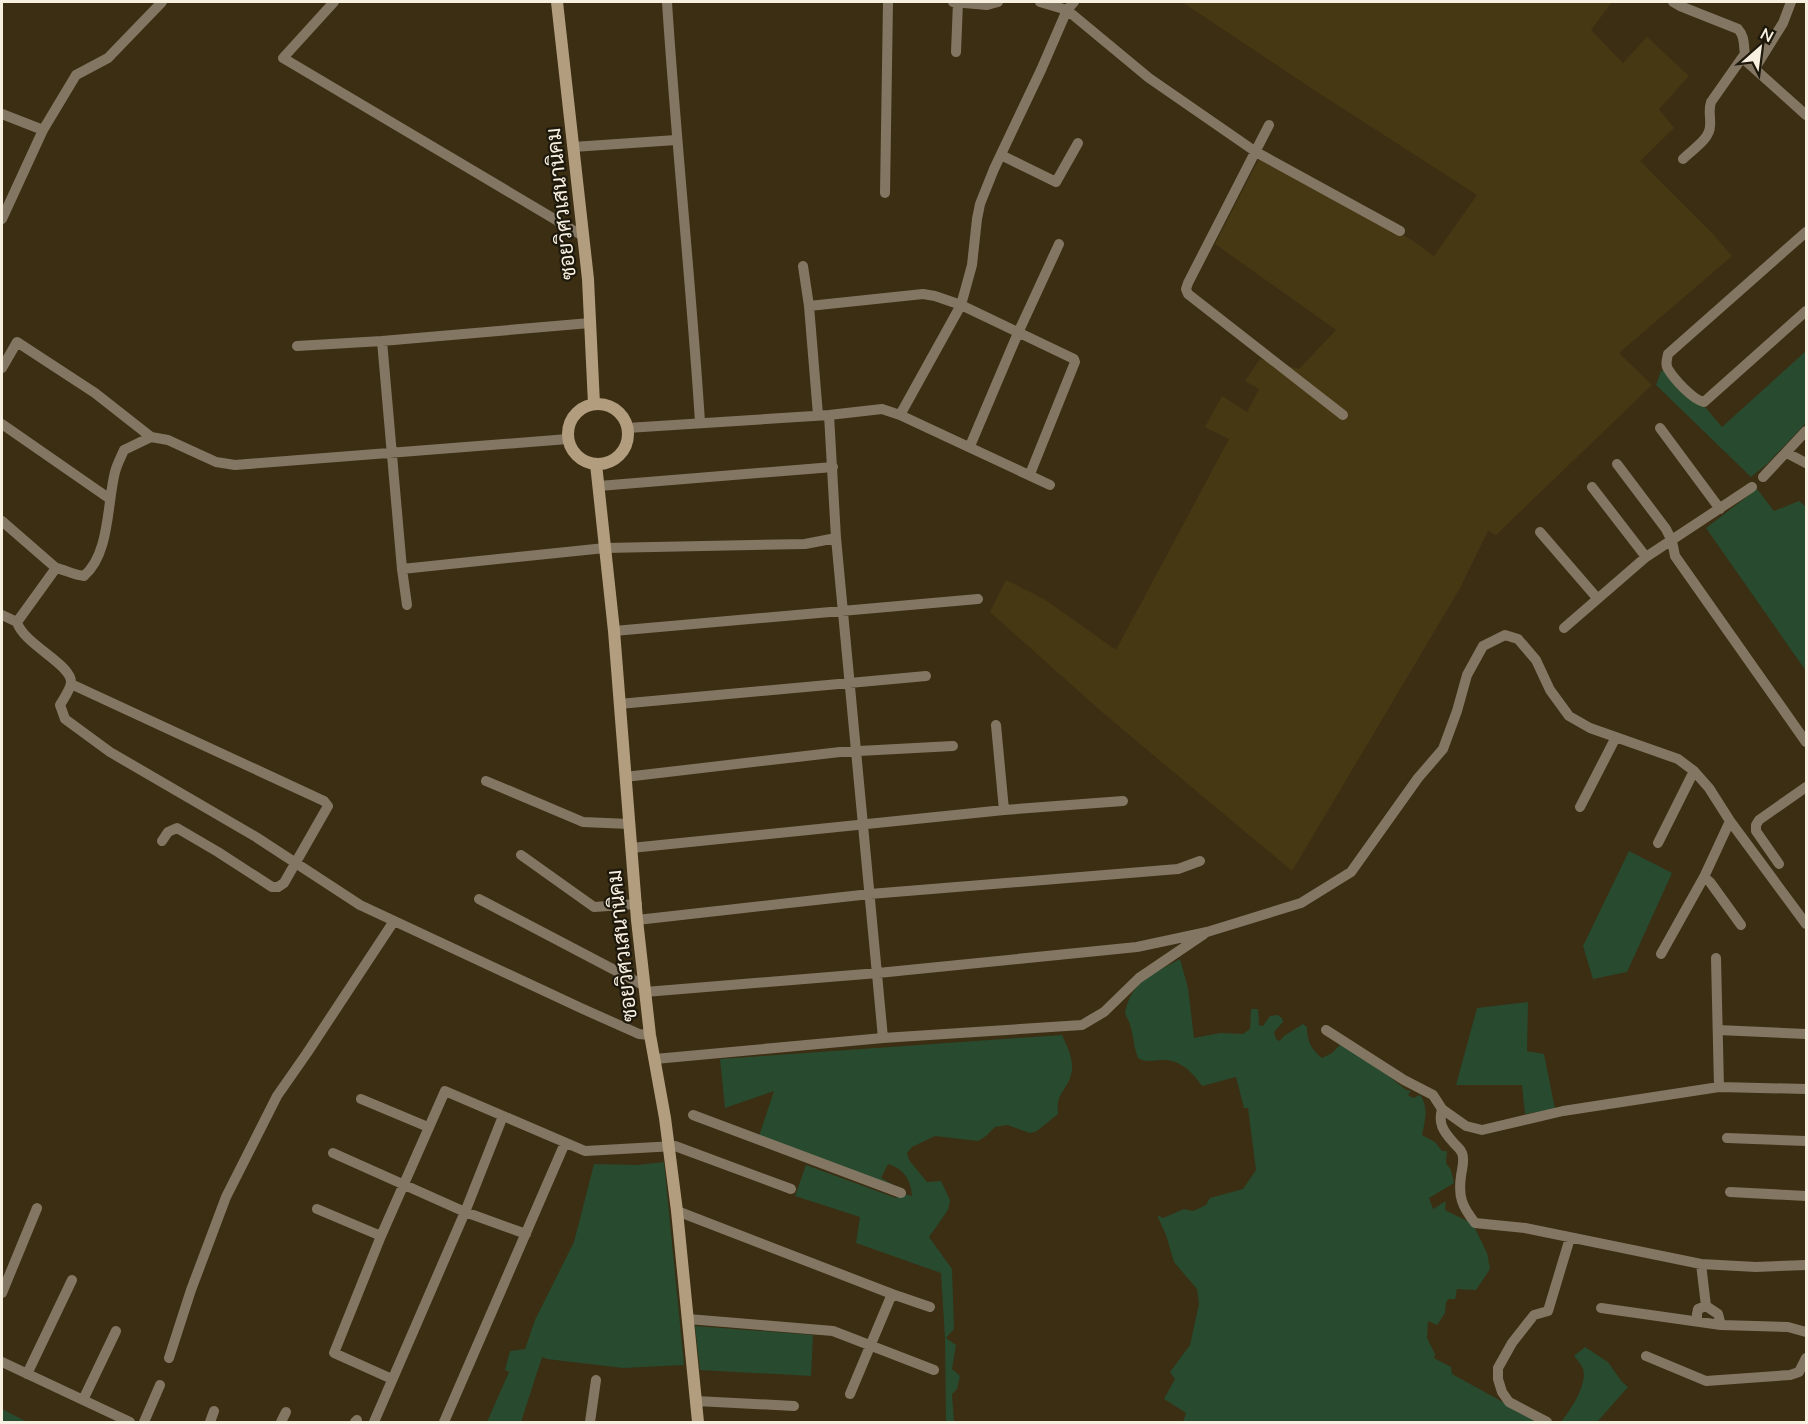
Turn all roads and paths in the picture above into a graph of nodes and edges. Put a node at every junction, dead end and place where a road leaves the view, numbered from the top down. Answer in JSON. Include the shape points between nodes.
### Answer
{"nodes":[{"id":1,"x":162,"y":2,"type":"edge"},
{"id":2,"x":334,"y":2,"type":"edge"},
{"id":3,"x":557,"y":2,"type":"edge"},
{"id":4,"x":667,"y":2,"type":"edge"},
{"id":5,"x":888,"y":2,"type":"edge"},
{"id":6,"x":956,"y":2,"type":"edge"},
{"id":7,"x":998,"y":2,"type":"edge"},
{"id":8,"x":1040,"y":2,"type":"edge"},
{"id":9,"x":1673,"y":2,"type":"edge"},
{"id":10,"x":1791,"y":2,"type":"edge"},
{"id":11,"x":1070,"y":6,"type":"edge"},
{"id":12,"x":956,"y":52,"type":"dead end"},
{"id":13,"x":1744,"y":55,"type":"junction"},
{"id":14,"x":1755,"y":68,"type":"junction"},
{"id":15,"x":2,"y":114,"type":"edge"},
{"id":16,"x":1806,"y":116,"type":"edge"},
{"id":17,"x":1269,"y":125,"type":"dead end"},
{"id":18,"x":43,"y":130,"type":"junction"},
{"id":19,"x":676,"y":140,"type":"junction"},
{"id":20,"x":1078,"y":143,"type":"dead end"},
{"id":21,"x":573,"y":147,"type":"junction"},
{"id":22,"x":1256,"y":152,"type":"junction"},
{"id":23,"x":1000,"y":156,"type":"junction"},
{"id":24,"x":1683,"y":159,"type":"dead end"},
{"id":25,"x":885,"y":193,"type":"dead end"},
{"id":26,"x":5,"y":203,"type":"edge"},
{"id":27,"x":2,"y":219,"type":"edge"},
{"id":28,"x":1400,"y":231,"type":"dead end"},
{"id":29,"x":1806,"y":232,"type":"edge"},
{"id":30,"x":583,"y":236,"type":"junction"},
{"id":31,"x":1059,"y":244,"type":"dead end"},
{"id":32,"x":803,"y":266,"type":"dead end"},
{"id":33,"x":960,"y":305,"type":"junction"},
{"id":34,"x":809,"y":306,"type":"junction"},
{"id":35,"x":1806,"y":311,"type":"edge"},
{"id":36,"x":590,"y":323,"type":"junction"},
{"id":37,"x":1018,"y":333,"type":"junction"},
{"id":38,"x":381,"y":341,"type":"junction"},
{"id":39,"x":297,"y":346,"type":"dead end"},
{"id":40,"x":2,"y":368,"type":"edge"},
{"id":41,"x":594,"y":404,"type":"junction"},
{"id":42,"x":823,"y":415,"type":"junction"},
{"id":43,"x":900,"y":415,"type":"junction"},
{"id":44,"x":1342,"y":415,"type":"dead end"},
{"id":45,"x":700,"y":422,"type":"junction"},
{"id":46,"x":2,"y":424,"type":"edge"},
{"id":47,"x":627,"y":428,"type":"junction"},
{"id":48,"x":1660,"y":428,"type":"dead end"},
{"id":49,"x":1806,"y":431,"type":"edge"},
{"id":50,"x":151,"y":437,"type":"junction"},
{"id":51,"x":568,"y":439,"type":"junction"},
{"id":52,"x":970,"y":446,"type":"junction"},
{"id":53,"x":391,"y":453,"type":"junction"},
{"id":54,"x":1787,"y":453,"type":"junction"},
{"id":55,"x":1806,"y":463,"type":"edge"},
{"id":56,"x":596,"y":464,"type":"junction"},
{"id":57,"x":1617,"y":464,"type":"dead end"},
{"id":58,"x":833,"y":467,"type":"junction"},
{"id":59,"x":1030,"y":474,"type":"junction"},
{"id":60,"x":1763,"y":477,"type":"dead end"},
{"id":61,"x":1050,"y":485,"type":"dead end"},
{"id":62,"x":598,"y":486,"type":"junction"},
{"id":63,"x":1592,"y":487,"type":"dead end"},
{"id":64,"x":1752,"y":487,"type":"dead end"},
{"id":65,"x":110,"y":499,"type":"junction"},
{"id":66,"x":1720,"y":509,"type":"junction"},
{"id":67,"x":2,"y":521,"type":"edge"},
{"id":68,"x":1540,"y":532,"type":"dead end"},
{"id":69,"x":836,"y":538,"type":"junction"},
{"id":70,"x":1672,"y":541,"type":"junction"},
{"id":71,"x":605,"y":548,"type":"junction"},
{"id":72,"x":1646,"y":557,"type":"junction"},
{"id":73,"x":56,"y":568,"type":"junction"},
{"id":74,"x":402,"y":570,"type":"junction"},
{"id":75,"x":1597,"y":598,"type":"junction"},
{"id":76,"x":978,"y":599,"type":"dead end"},
{"id":77,"x":407,"y":605,"type":"dead end"},
{"id":78,"x":843,"y":611,"type":"junction"},
{"id":79,"x":2,"y":615,"type":"edge"},
{"id":80,"x":17,"y":622,"type":"junction"},
{"id":81,"x":1564,"y":628,"type":"dead end"},
{"id":82,"x":614,"y":631,"type":"junction"},
{"id":83,"x":926,"y":676,"type":"dead end"},
{"id":84,"x":850,"y":682,"type":"junction"},
{"id":85,"x":71,"y":684,"type":"junction"},
{"id":86,"x":619,"y":704,"type":"junction"},
{"id":87,"x":996,"y":725,"type":"dead end"},
{"id":88,"x":1616,"y":737,"type":"junction"},
{"id":89,"x":1806,"y":742,"type":"edge"},
{"id":90,"x":953,"y":746,"type":"dead end"},
{"id":91,"x":857,"y":751,"type":"junction"},
{"id":92,"x":1694,"y":771,"type":"junction"},
{"id":93,"x":625,"y":777,"type":"junction"},
{"id":94,"x":486,"y":781,"type":"dead end"},
{"id":95,"x":1806,"y":787,"type":"edge"},
{"id":96,"x":1123,"y":801,"type":"dead end"},
{"id":97,"x":1580,"y":807,"type":"dead end"},
{"id":98,"x":1004,"y":810,"type":"junction"},
{"id":99,"x":1730,"y":820,"type":"junction"},
{"id":100,"x":629,"y":824,"type":"junction"},
{"id":101,"x":864,"y":824,"type":"junction"},
{"id":102,"x":162,"y":841,"type":"dead end"},
{"id":103,"x":1658,"y":843,"type":"dead end"},
{"id":104,"x":631,"y":848,"type":"junction"},
{"id":105,"x":521,"y":855,"type":"dead end"},
{"id":106,"x":1200,"y":861,"type":"dead end"},
{"id":107,"x":296,"y":864,"type":"junction"},
{"id":108,"x":1779,"y":864,"type":"dead end"},
{"id":109,"x":1704,"y":877,"type":"junction"},
{"id":110,"x":870,"y":894,"type":"junction"},
{"id":111,"x":478,"y":899,"type":"dead end"},
{"id":112,"x":636,"y":904,"type":"junction"},
{"id":113,"x":637,"y":920,"type":"junction"},
{"id":114,"x":394,"y":921,"type":"junction"},
{"id":115,"x":1806,"y":924,"type":"edge"},
{"id":116,"x":1741,"y":925,"type":"dead end"},
{"id":117,"x":1207,"y":932,"type":"junction"},
{"id":118,"x":1661,"y":954,"type":"dead end"},
{"id":119,"x":1716,"y":958,"type":"dead end"},
{"id":120,"x":878,"y":973,"type":"junction"},
{"id":121,"x":645,"y":989,"type":"junction"},
{"id":122,"x":1326,"y":1030,"type":"dead end"},
{"id":123,"x":1718,"y":1030,"type":"junction"},
{"id":124,"x":1806,"y":1034,"type":"edge"},
{"id":125,"x":651,"y":1035,"type":"junction"},
{"id":126,"x":883,"y":1038,"type":"junction"},
{"id":127,"x":655,"y":1059,"type":"junction"},
{"id":128,"x":1719,"y":1087,"type":"junction"},
{"id":129,"x":1806,"y":1089,"type":"edge"},
{"id":130,"x":361,"y":1099,"type":"dead end"},
{"id":131,"x":1442,"y":1109,"type":"junction"},
{"id":132,"x":693,"y":1115,"type":"dead end"},
{"id":133,"x":503,"y":1116,"type":"junction"},
{"id":134,"x":428,"y":1127,"type":"junction"},
{"id":135,"x":1727,"y":1138,"type":"dead end"},
{"id":136,"x":1806,"y":1141,"type":"edge"},
{"id":137,"x":565,"y":1143,"type":"junction"},
{"id":138,"x":668,"y":1147,"type":"junction"},
{"id":139,"x":333,"y":1153,"type":"dead end"},
{"id":140,"x":404,"y":1183,"type":"junction"},
{"id":141,"x":791,"y":1189,"type":"dead end"},
{"id":142,"x":1730,"y":1192,"type":"dead end"},
{"id":143,"x":901,"y":1193,"type":"dead end"},
{"id":144,"x":1806,"y":1196,"type":"edge"},
{"id":145,"x":38,"y":1208,"type":"dead end"},
{"id":146,"x":317,"y":1209,"type":"dead end"},
{"id":147,"x":677,"y":1211,"type":"junction"},
{"id":148,"x":465,"y":1212,"type":"junction"},
{"id":149,"x":526,"y":1234,"type":"junction"},
{"id":150,"x":381,"y":1236,"type":"junction"},
{"id":151,"x":1570,"y":1238,"type":"junction"},
{"id":152,"x":1701,"y":1264,"type":"junction"},
{"id":153,"x":1806,"y":1265,"type":"edge"},
{"id":154,"x":72,"y":1280,"type":"dead end"},
{"id":155,"x":2,"y":1293,"type":"edge"},
{"id":156,"x":892,"y":1294,"type":"junction"},
{"id":157,"x":1706,"y":1306,"type":"junction"},
{"id":158,"x":930,"y":1307,"type":"dead end"},
{"id":159,"x":1601,"y":1308,"type":"dead end"},
{"id":160,"x":688,"y":1319,"type":"junction"},
{"id":161,"x":1697,"y":1320,"type":"junction"},
{"id":162,"x":1721,"y":1325,"type":"junction"},
{"id":163,"x":116,"y":1331,"type":"dead end"},
{"id":164,"x":1806,"y":1332,"type":"edge"},
{"id":165,"x":871,"y":1346,"type":"junction"},
{"id":166,"x":1646,"y":1356,"type":"dead end"},
{"id":167,"x":169,"y":1358,"type":"dead end"},
{"id":168,"x":1806,"y":1358,"type":"edge"},
{"id":169,"x":2,"y":1362,"type":"edge"},
{"id":170,"x":934,"y":1370,"type":"dead end"},
{"id":171,"x":27,"y":1374,"type":"junction"},
{"id":172,"x":392,"y":1379,"type":"junction"},
{"id":173,"x":596,"y":1380,"type":"dead end"},
{"id":174,"x":160,"y":1385,"type":"dead end"},
{"id":175,"x":850,"y":1394,"type":"dead end"},
{"id":176,"x":83,"y":1400,"type":"junction"},
{"id":177,"x":696,"y":1401,"type":"junction"},
{"id":178,"x":794,"y":1406,"type":"dead end"},
{"id":179,"x":214,"y":1411,"type":"dead end"},
{"id":180,"x":130,"y":1422,"type":"edge"},
{"id":181,"x":144,"y":1422,"type":"edge"},
{"id":182,"x":210,"y":1422,"type":"edge"},
{"id":183,"x":374,"y":1422,"type":"edge"},
{"id":184,"x":444,"y":1422,"type":"edge"},
{"id":185,"x":590,"y":1422,"type":"edge"},
{"id":186,"x":698,"y":1422,"type":"edge"},
{"id":187,"x":1547,"y":1422,"type":"edge"}],
"edges":[{"from":1,"to":18,"type":"street","via":[[108,58],[75,75]]},
{"from":2,"to":30,"type":"street","via":[[283,58]]},
{"from":3,"to":21,"type":"street","name":"ซอยวิศวเสนานิคม"},
{"from":4,"to":19,"type":"street"},
{"from":5,"to":25,"type":"street"},
{"from":6,"to":7,"type":"street"},
{"from":6,"to":12,"type":"street"},
{"from":8,"to":11,"type":"street"},
{"from":9,"to":13,"type":"street","via":[[1738,29],[1743,35]]},
{"from":10,"to":14,"type":"street","via":[[1783,23]]},
{"from":11,"to":22,"type":"street","via":[[1149,78]]},
{"from":11,"to":23,"type":"street"},
{"from":13,"to":14,"type":"street"},
{"from":13,"to":24,"type":"street","via":[[1711,102],[1708,135]]},
{"from":14,"to":16,"type":"street"},
{"from":15,"to":18,"type":"street"},
{"from":17,"to":22,"type":"street"},
{"from":18,"to":26,"type":"street"},
{"from":19,"to":21,"type":"street"},
{"from":19,"to":45,"type":"street","via":[[692,292]]},
{"from":20,"to":23,"type":"street","via":[[1056,182]]},
{"from":21,"to":30,"type":"street","name":"ซอยวิศวเสนานิคม"},
{"from":22,"to":28,"type":"street"},
{"from":22,"to":44,"type":"street","via":[[1186,289]]},
{"from":23,"to":33,"type":"street","via":[[980,204],[972,266]]},
{"from":26,"to":27,"type":"street"},
{"from":29,"to":35,"type":"street","via":[[1668,354],[1667,368],[1691,395],[1704,402]]},
{"from":30,"to":36,"type":"street","name":"ซอยวิศวเสนานิคม"},
{"from":31,"to":37,"type":"street"},
{"from":32,"to":34,"type":"street"},
{"from":33,"to":34,"type":"street","via":[[923,294]]},
{"from":33,"to":37,"type":"street"},
{"from":33,"to":43,"type":"street"},
{"from":34,"to":42,"type":"street"},
{"from":36,"to":38,"type":"street"},
{"from":36,"to":41,"type":"street","name":"ซอยวิศวเสนานิคม"},
{"from":37,"to":52,"type":"street"},
{"from":37,"to":59,"type":"street","via":[[1075,362]]},
{"from":38,"to":39,"type":"street"},
{"from":38,"to":53,"type":"street"},
{"from":40,"to":50,"type":"street","via":[[17,342]]},
{"from":41,"to":47,"type":"street","via":[[612,407]]},
{"from":41,"to":51,"type":"street","via":[[576,412],[570,420]]},
{"from":42,"to":43,"type":"street","via":[[882,409]]},
{"from":42,"to":45,"type":"street"},
{"from":42,"to":58,"type":"street"},
{"from":43,"to":52,"type":"street"},
{"from":45,"to":47,"type":"street"},
{"from":46,"to":65,"type":"street"},
{"from":47,"to":56,"type":"street","via":[[626,446],[621,454]]},
{"from":48,"to":66,"type":"street"},
{"from":49,"to":54,"type":"street"},
{"from":50,"to":53,"type":"street","via":[[168,440],[216,462],[235,465]]},
{"from":50,"to":65,"type":"street","via":[[124,450]]},
{"from":51,"to":53,"type":"street"},
{"from":51,"to":56,"type":"street","via":[[578,457]]},
{"from":52,"to":59,"type":"street"},
{"from":53,"to":74,"type":"street"},
{"from":54,"to":55,"type":"street"},
{"from":54,"to":60,"type":"street"},
{"from":56,"to":62,"type":"street","name":"ซอยวิศวเสนานิคม"},
{"from":57,"to":70,"type":"street"},
{"from":58,"to":62,"type":"street"},
{"from":58,"to":69,"type":"street"},
{"from":59,"to":61,"type":"street"},
{"from":62,"to":71,"type":"street","name":"ซอยวิศวเสนานิคม"},
{"from":63,"to":72,"type":"street"},
{"from":64,"to":66,"type":"street"},
{"from":65,"to":73,"type":"street","via":[[99,556],[89,571],[84,576]]},
{"from":66,"to":70,"type":"street"},
{"from":67,"to":73,"type":"street"},
{"from":68,"to":75,"type":"street"},
{"from":69,"to":71,"type":"street","via":[[805,544]]},
{"from":69,"to":78,"type":"street"},
{"from":70,"to":72,"type":"street"},
{"from":70,"to":89,"type":"street","via":[[1675,556]]},
{"from":71,"to":74,"type":"street"},
{"from":71,"to":82,"type":"street","name":"ซอยวิศวเสนานิคม"},
{"from":72,"to":75,"type":"street"},
{"from":73,"to":80,"type":"street"},
{"from":74,"to":77,"type":"street"},
{"from":75,"to":81,"type":"street"},
{"from":76,"to":78,"type":"street"},
{"from":78,"to":82,"type":"street"},
{"from":78,"to":84,"type":"street"},
{"from":79,"to":80,"type":"street"},
{"from":80,"to":85,"type":"street","via":[[27,639],[67,672]]},
{"from":82,"to":86,"type":"street","name":"ซอยวิศวเสนานิคม"},
{"from":83,"to":84,"type":"street"},
{"from":84,"to":86,"type":"street"},
{"from":84,"to":91,"type":"street"},
{"from":85,"to":107,"type":"street","via":[[60,705],[66,719],[77,729]]},
{"from":85,"to":107,"type":"street","via":[[324,801],[328,806]]},
{"from":86,"to":93,"type":"street","name":"ซอยวิศวเสนานิคม"},
{"from":87,"to":98,"type":"street"},
{"from":88,"to":92,"type":"street","via":[[1678,759]]},
{"from":88,"to":97,"type":"street"},
{"from":88,"to":117,"type":"street","via":[[1569,716],[1550,690],[1536,660],[1518,639],[1505,635],[1490,642],[1483,646],[1467,675],[1443,749],[1351,872],[1301,903]]},
{"from":90,"to":91,"type":"street"},
{"from":91,"to":93,"type":"street"},
{"from":91,"to":101,"type":"street"},
{"from":92,"to":99,"type":"street"},
{"from":92,"to":103,"type":"street"},
{"from":93,"to":100,"type":"street","name":"ซอยวิศวเสนานิคม"},
{"from":94,"to":100,"type":"street","via":[[583,822]]},
{"from":95,"to":108,"type":"street","via":[[1756,825],[1756,831]]},
{"from":96,"to":98,"type":"street"},
{"from":98,"to":101,"type":"street"},
{"from":99,"to":109,"type":"street"},
{"from":99,"to":115,"type":"street"},
{"from":100,"to":104,"type":"street","name":"ซอยวิศวเสนานิคม"},
{"from":101,"to":104,"type":"street"},
{"from":101,"to":110,"type":"street"},
{"from":102,"to":107,"type":"street","via":[[177,828],[274,888],[282,886]]},
{"from":104,"to":112,"type":"street","name":"ซอยวิศวเสนานิคม"},
{"from":105,"to":112,"type":"street","via":[[594,907]]},
{"from":106,"to":110,"type":"street","via":[[1178,869],[1139,873]]},
{"from":107,"to":114,"type":"street","via":[[360,905]]},
{"from":109,"to":116,"type":"street"},
{"from":109,"to":118,"type":"street"},
{"from":110,"to":113,"type":"street"},
{"from":110,"to":120,"type":"street"},
{"from":111,"to":121,"type":"street"},
{"from":112,"to":113,"type":"street","name":"ซอยวิศวเสนานิคม"},
{"from":113,"to":121,"type":"street","name":"ซอยวิศวเสนานิคม"},
{"from":114,"to":125,"type":"street","via":[[583,1010],[639,1034]]},
{"from":114,"to":167,"type":"street","via":[[276,1096],[226,1197]]},
{"from":117,"to":120,"type":"street","via":[[1137,947]]},
{"from":117,"to":126,"type":"street","via":[[1139,978],[1104,1012],[1082,1025]]},
{"from":119,"to":123,"type":"street"},
{"from":120,"to":121,"type":"street"},
{"from":120,"to":126,"type":"street"},
{"from":121,"to":125,"type":"street","name":"ซอยวิศวเสนานิคม"},
{"from":122,"to":131,"type":"street","via":[[1433,1095]]},
{"from":123,"to":124,"type":"street"},
{"from":123,"to":128,"type":"street"},
{"from":125,"to":127,"type":"street","name":"ซอยวิศวเสนานิคม"},
{"from":126,"to":127,"type":"street"},
{"from":127,"to":138,"type":"street","name":"ซอยวิศวเสนานิคม"},
{"from":128,"to":129,"type":"street"},
{"from":128,"to":131,"type":"street","via":[[1563,1111],[1482,1130],[1466,1126]]},
{"from":130,"to":134,"type":"street"},
{"from":131,"to":151,"type":"street","via":[[1442,1128],[1461,1150],[1464,1160],[1460,1193],[1464,1208],[1475,1223]]},
{"from":132,"to":143,"type":"street"},
{"from":133,"to":134,"type":"street","via":[[445,1091]]},
{"from":133,"to":137,"type":"street"},
{"from":133,"to":148,"type":"street"},
{"from":134,"to":140,"type":"street"},
{"from":135,"to":136,"type":"street"},
{"from":137,"to":138,"type":"street","via":[[594,1152]]},
{"from":137,"to":149,"type":"street"},
{"from":138,"to":141,"type":"street","via":[[681,1148]]},
{"from":138,"to":147,"type":"street","name":"ซอยวิศวเสนานิคม"},
{"from":139,"to":140,"type":"street"},
{"from":140,"to":148,"type":"street"},
{"from":140,"to":150,"type":"street"},
{"from":142,"to":144,"type":"street"},
{"from":145,"to":155,"type":"street"},
{"from":146,"to":150,"type":"street"},
{"from":147,"to":156,"type":"street"},
{"from":147,"to":160,"type":"street","name":"ซอยวิศวเสนานิคม"},
{"from":148,"to":149,"type":"street"},
{"from":148,"to":172,"type":"street"},
{"from":149,"to":184,"type":"street"},
{"from":150,"to":172,"type":"street","via":[[334,1353]]},
{"from":151,"to":152,"type":"street"},
{"from":151,"to":187,"type":"street","via":[[1548,1311],[1534,1315],[1498,1368],[1502,1392],[1509,1402]]},
{"from":152,"to":153,"type":"street"},
{"from":152,"to":157,"type":"street"},
{"from":154,"to":171,"type":"street"},
{"from":156,"to":158,"type":"street"},
{"from":156,"to":165,"type":"street"},
{"from":157,"to":161,"type":"street","via":[[1698,1309]]},
{"from":157,"to":162,"type":"street","via":[[1718,1314]]},
{"from":159,"to":161,"type":"street"},
{"from":160,"to":165,"type":"street","via":[[833,1331]]},
{"from":160,"to":177,"type":"street","name":"ซอยวิศวเสนานิคม"},
{"from":161,"to":162,"type":"street"},
{"from":162,"to":164,"type":"street","via":[[1788,1327]]},
{"from":163,"to":176,"type":"street"},
{"from":165,"to":170,"type":"street"},
{"from":165,"to":175,"type":"street"},
{"from":166,"to":168,"type":"street","via":[[1706,1381],[1790,1375],[1799,1372]]},
{"from":169,"to":171,"type":"street"},
{"from":171,"to":176,"type":"street"},
{"from":172,"to":183,"type":"street"},
{"from":173,"to":185,"type":"street"},
{"from":174,"to":181,"type":"street"},
{"from":176,"to":180,"type":"street"},
{"from":177,"to":178,"type":"street"},
{"from":177,"to":186,"type":"street","name":"ซอยวิศวเสนานิคม"},
{"from":179,"to":182,"type":"street"}]}
